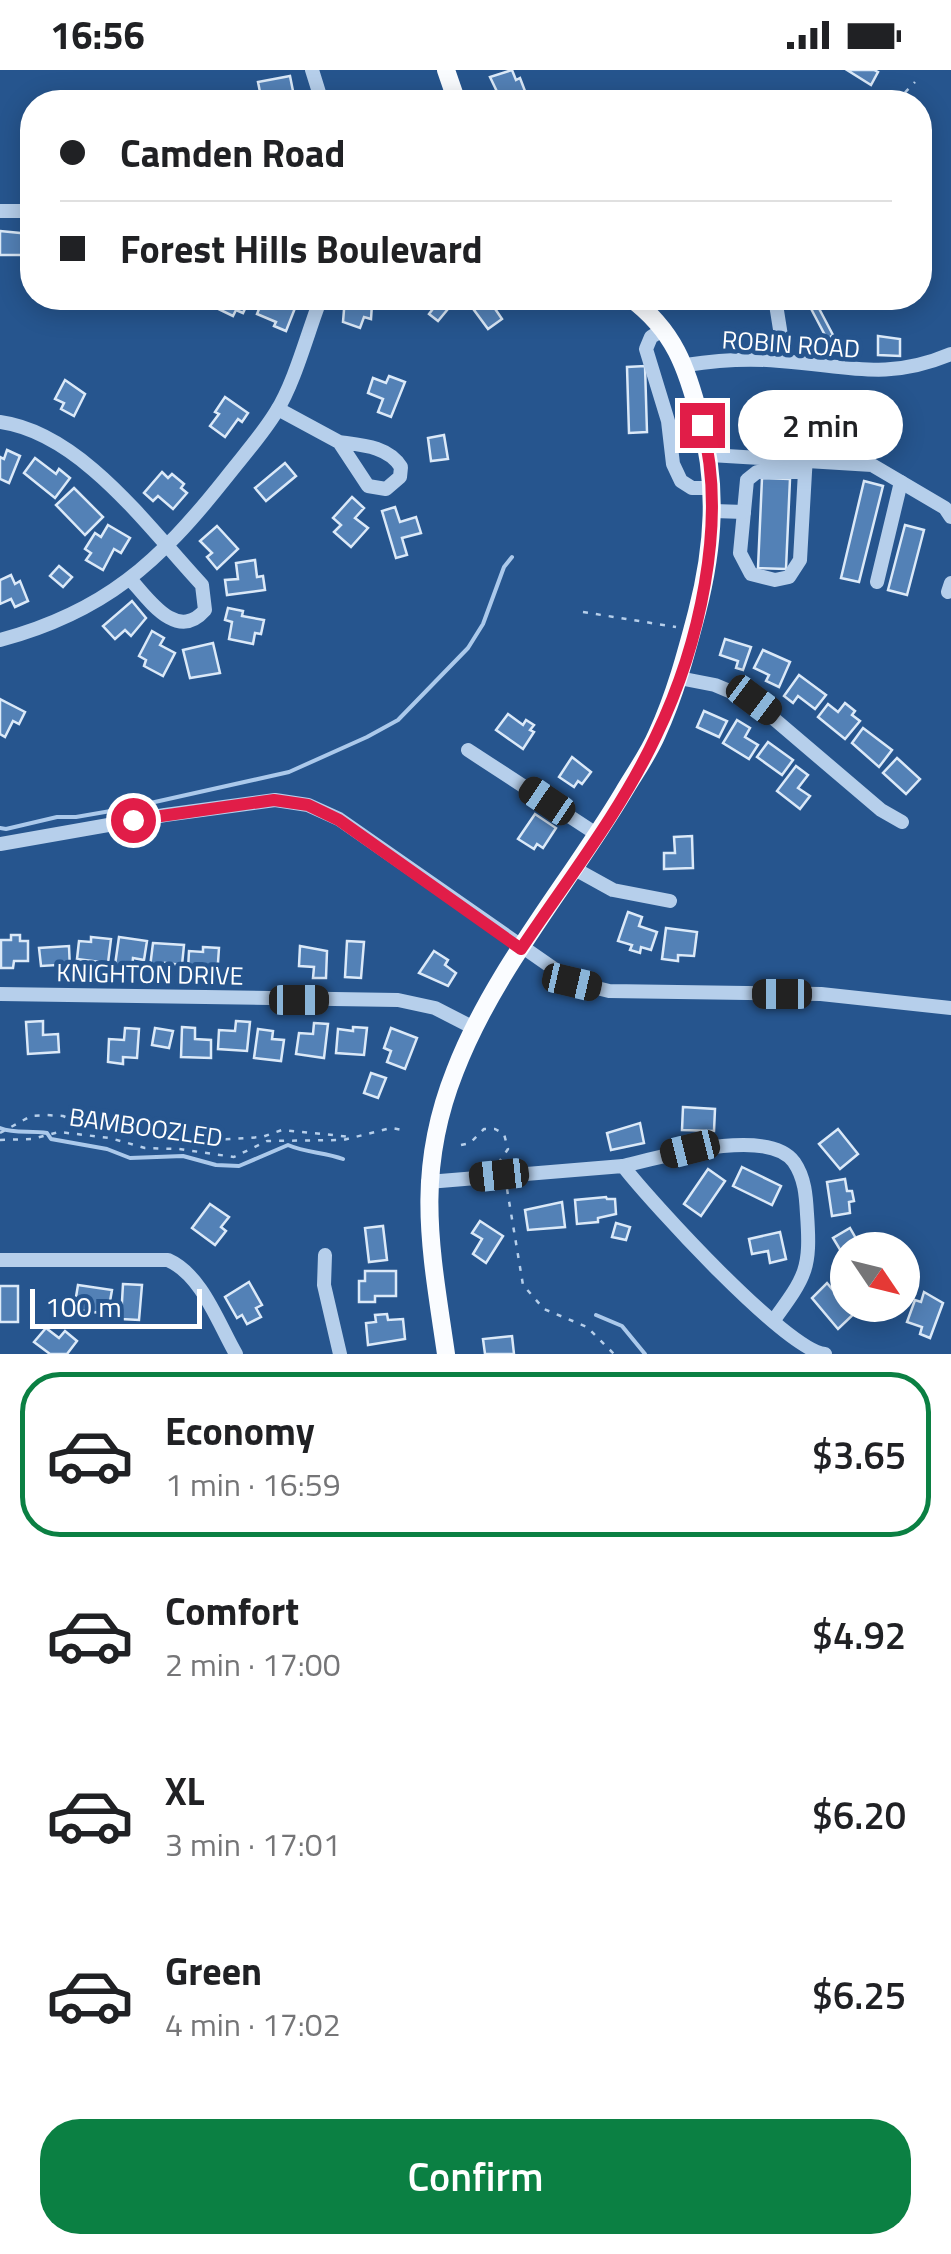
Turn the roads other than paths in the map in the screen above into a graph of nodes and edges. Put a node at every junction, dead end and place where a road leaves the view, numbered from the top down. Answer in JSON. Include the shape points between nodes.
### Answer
{"nodes":[{"id":1,"x":317,"y":310,"type":"edge"},
{"id":2,"x":643,"y":310,"type":"edge"},
{"id":3,"x":777,"y":310,"type":"edge"},
{"id":4,"x":664,"y":329,"type":"junction"},
{"id":5,"x":951,"y":354,"type":"edge"},
{"id":6,"x":785,"y":361,"type":"junction"},
{"id":7,"x":686,"y":365,"type":"junction"},
{"id":8,"x":278,"y":410,"type":"junction"},
{"id":9,"x":0,"y":422,"type":"edge"},
{"id":10,"x":339,"y":442,"type":"dead end"},
{"id":11,"x":710,"y":455,"type":"junction"},
{"id":12,"x":806,"y":466,"type":"junction"},
{"id":13,"x":901,"y":482,"type":"junction"},
{"id":14,"x":713,"y":488,"type":"junction"},
{"id":15,"x":714,"y":511,"type":"junction"},
{"id":16,"x":744,"y":512,"type":"junction"},
{"id":17,"x":951,"y":517,"type":"edge"},
{"id":18,"x":167,"y":547,"type":"junction"},
{"id":19,"x":130,"y":580,"type":"junction"},
{"id":20,"x":877,"y":582,"type":"dead end"},
{"id":21,"x":0,"y":640,"type":"edge"},
{"id":22,"x":680,"y":678,"type":"junction"},
{"id":23,"x":468,"y":750,"type":"dead end"},
{"id":24,"x":902,"y":822,"type":"dead end"},
{"id":25,"x":598,"y":836,"type":"junction"},
{"id":26,"x":0,"y":844,"type":"edge"},
{"id":27,"x":575,"y":868,"type":"junction"},
{"id":28,"x":670,"y":901,"type":"dead end"},
{"id":29,"x":521,"y":949,"type":"junction"},
{"id":30,"x":0,"y":994,"type":"edge"},
{"id":31,"x":951,"y":1008,"type":"edge"},
{"id":32,"x":474,"y":1028,"type":"junction"},
{"id":33,"x":624,"y":1166,"type":"junction"},
{"id":34,"x":428,"y":1182,"type":"junction"},
{"id":35,"x":325,"y":1255,"type":"dead end"},
{"id":36,"x":0,"y":1260,"type":"edge"},
{"id":37,"x":774,"y":1320,"type":"junction"},
{"id":38,"x":236,"y":1354,"type":"edge"},
{"id":39,"x":340,"y":1354,"type":"edge"},
{"id":40,"x":446,"y":1354,"type":"edge"},
{"id":41,"x":825,"y":1354,"type":"edge"}],
"edges":[{"from":1,"to":8,"type":"street"},
{"from":2,"to":4,"type":"main road"},
{"from":3,"to":6,"type":"street"},
{"from":4,"to":7,"type":"main road"},
{"from":4,"to":14,"type":"street","via":[[646,348],[673,464],[692,488]]},
{"from":5,"to":6,"type":"street","name":"ROBIN ROAD","via":[[869,372]]},
{"from":6,"to":7,"type":"street","name":"ROBIN ROAD","via":[[727,358]]},
{"from":7,"to":11,"type":"main road"},
{"from":8,"to":10,"type":"street"},
{"from":8,"to":18,"type":"street"},
{"from":9,"to":18,"type":"street","via":[[55,438]]},
{"from":11,"to":12,"type":"street"},
{"from":11,"to":14,"type":"main road"},
{"from":12,"to":13,"type":"street","via":[[872,465]]},
{"from":12,"to":16,"type":"street","via":[[757,472],[747,480]]},
{"from":12,"to":16,"type":"street","via":[[800,560],[789,577],[761,578],[745,568]]},
{"from":13,"to":17,"type":"street"},
{"from":13,"to":20,"type":"street"},
{"from":14,"to":15,"type":"main road"},
{"from":15,"to":16,"type":"street"},
{"from":15,"to":22,"type":"main road","via":[[709,562]]},
{"from":18,"to":19,"type":"street"},
{"from":18,"to":19,"type":"street","via":[[202,585],[206,604],[200,616],[186,623],[164,616]]},
{"from":19,"to":21,"type":"street","via":[[88,606]]},
{"from":22,"to":24,"type":"street","via":[[754,700]]},
{"from":22,"to":25,"type":"main road","via":[[656,737]]},
{"from":23,"to":25,"type":"street"},
{"from":25,"to":27,"type":"main road"},
{"from":26,"to":29,"type":"street","via":[[293,801],[339,820]]},
{"from":27,"to":28,"type":"street","via":[[613,890]]},
{"from":27,"to":29,"type":"main road"},
{"from":29,"to":31,"type":"street","via":[[572,982],[609,990],[821,994]]},
{"from":29,"to":32,"type":"main road"},
{"from":30,"to":32,"type":"street","name":"KNIGHTON DRIVE","via":[[398,1000],[436,1008]]},
{"from":32,"to":34,"type":"main road","via":[[454,1073]]},
{"from":33,"to":34,"type":"street"},
{"from":33,"to":37,"type":"street"},
{"from":33,"to":37,"type":"street","via":[[714,1147],[772,1147],[794,1161],[805,1190],[809,1259]]},
{"from":34,"to":40,"type":"main road"},
{"from":35,"to":39,"type":"street","via":[[324,1285]]},
{"from":36,"to":38,"type":"street","via":[[168,1260],[192,1278]]},
{"from":37,"to":41,"type":"street","via":[[795,1341]]}]}
